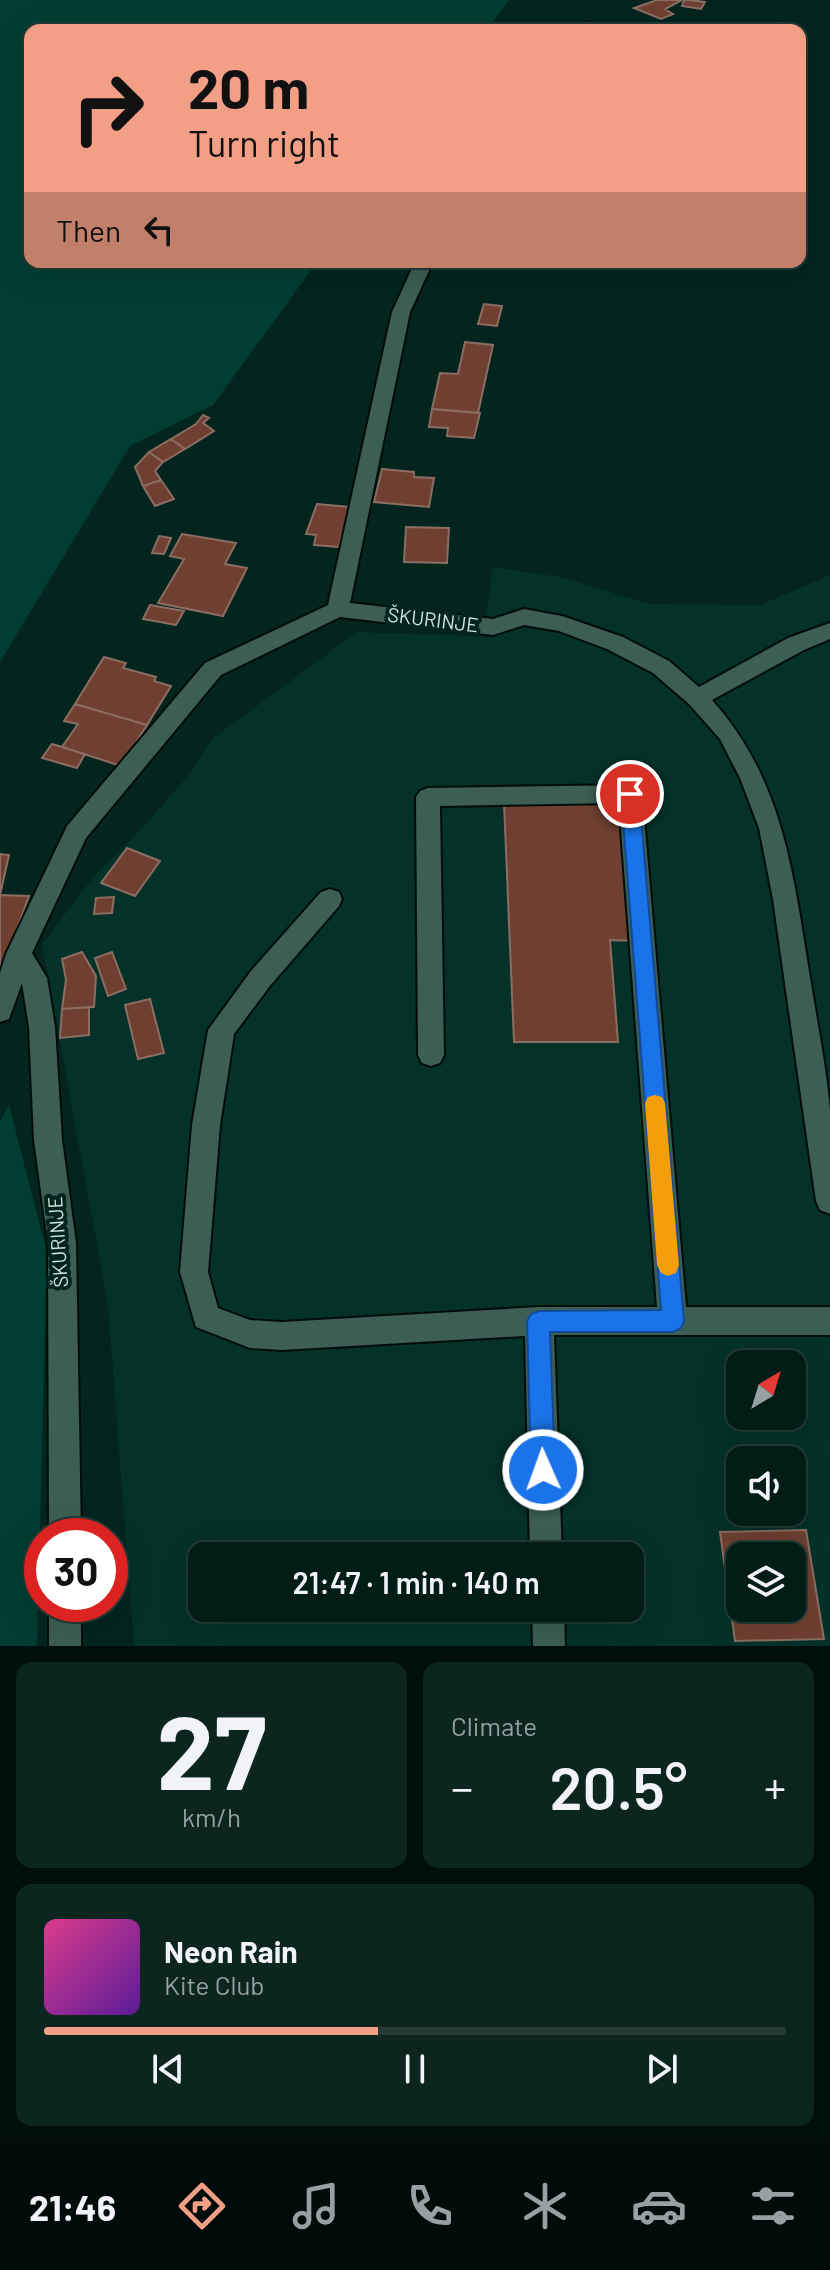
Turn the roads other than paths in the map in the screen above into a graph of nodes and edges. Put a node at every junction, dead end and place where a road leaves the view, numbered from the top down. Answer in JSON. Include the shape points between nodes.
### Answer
{"nodes":[{"id":1,"x":421,"y":268,"type":"edge"},
{"id":2,"x":338,"y":609,"type":"junction"},
{"id":3,"x":830,"y":631,"type":"edge"},
{"id":4,"x":697,"y":698,"type":"junction"},
{"id":5,"x":330,"y":899,"type":"dead end"},
{"id":6,"x":19,"y":954,"type":"junction"},
{"id":7,"x":0,"y":1011,"type":"edge"},
{"id":8,"x":431,"y":1055,"type":"dead end"},
{"id":9,"x":830,"y":1201,"type":"edge"},
{"id":10,"x":539,"y":1321,"type":"junction"},
{"id":11,"x":673,"y":1321,"type":"junction"},
{"id":12,"x":830,"y":1321,"type":"edge"},
{"id":13,"x":65,"y":1518,"type":"edge"},
{"id":14,"x":546,"y":1542,"type":"edge"},
{"id":15,"x":65,"y":1622,"type":"edge"},
{"id":16,"x":548,"y":1622,"type":"edge"},
{"id":17,"x":65,"y":1646,"type":"edge"},
{"id":18,"x":549,"y":1646,"type":"edge"}],
"edges":[{"from":1,"to":2,"type":"street","via":[[401,312]]},
{"from":2,"to":4,"type":"street","name":"ŠKURINJE","via":[[493,627],[524,617],[562,624],[661,667]]},
{"from":2,"to":6,"type":"street","via":[[213,669],[76,833]]},
{"from":3,"to":4,"type":"street"},
{"from":4,"to":9,"type":"street","name":"ŠKURINJE","via":[[729,734],[771,828]]},
{"from":5,"to":10,"type":"street","via":[[221,1030],[206,1125],[194,1272],[206,1317],[250,1334],[282,1336]]},
{"from":6,"to":7,"type":"street"},
{"from":6,"to":13,"type":"street","name":"ŠKURINJE","via":[[34,978],[42,1027],[48,1140],[62,1243]]},
{"from":8,"to":11,"type":"street","via":[[428,797],[630,794]]},
{"from":10,"to":11,"type":"street"},
{"from":10,"to":14,"type":"street"},
{"from":11,"to":12,"type":"street"},
{"from":15,"to":17,"type":"street"},
{"from":16,"to":18,"type":"street"}]}
